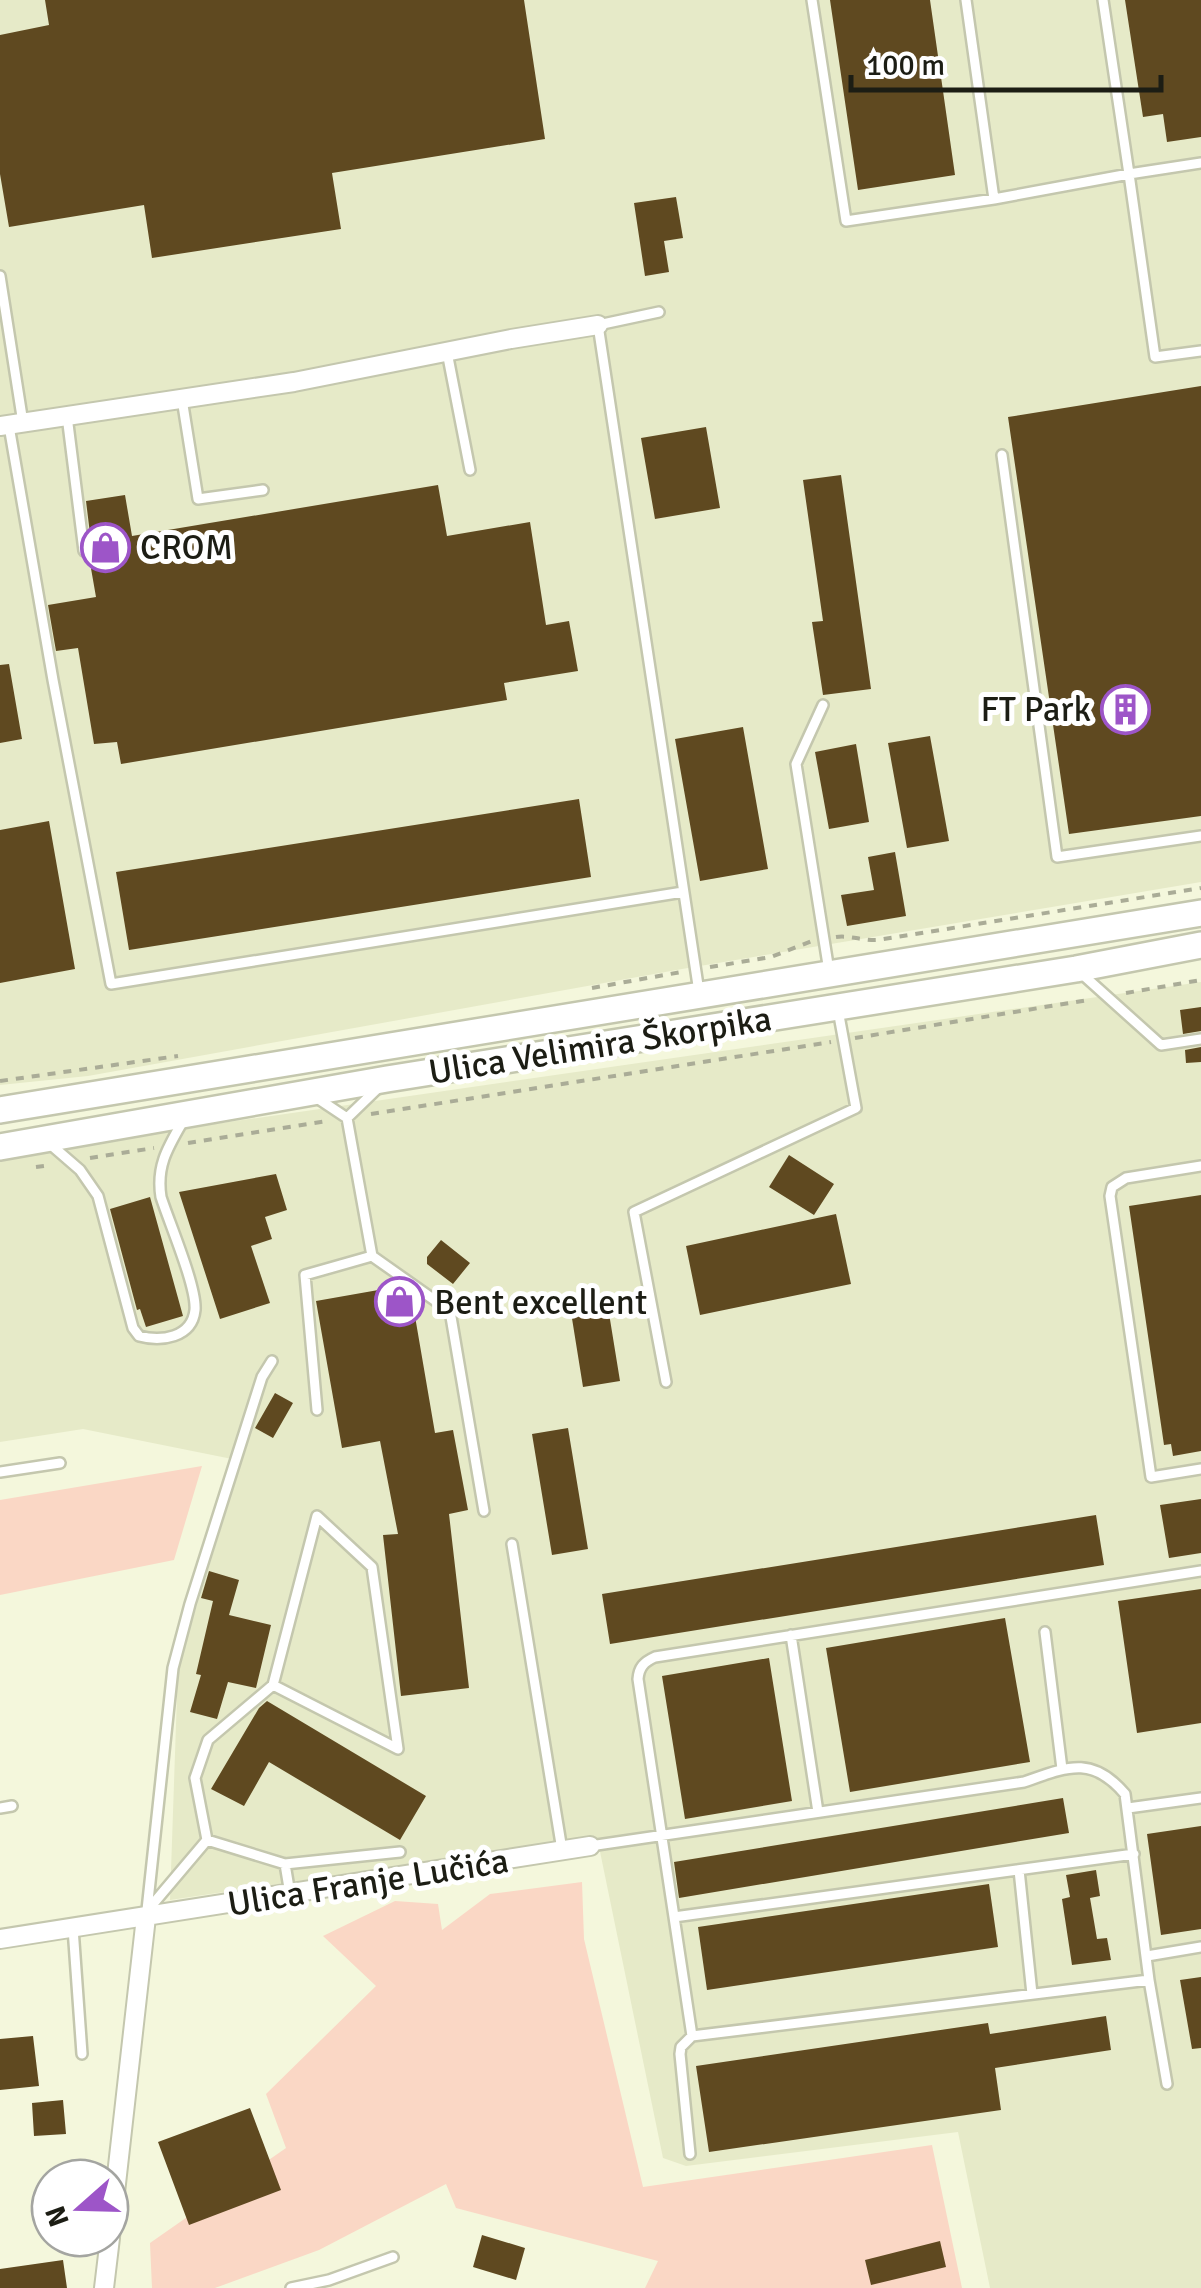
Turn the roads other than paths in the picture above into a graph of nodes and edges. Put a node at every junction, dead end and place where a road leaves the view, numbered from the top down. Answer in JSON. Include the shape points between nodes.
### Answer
{"nodes":[{"id":1,"x":812,"y":0,"type":"edge"},
{"id":2,"x":966,"y":0,"type":"edge"},
{"id":3,"x":1103,"y":0,"type":"edge"},
{"id":4,"x":1201,"y":164,"type":"edge"},
{"id":5,"x":1129,"y":174,"type":"junction"},
{"id":6,"x":994,"y":199,"type":"junction"},
{"id":7,"x":0,"y":276,"type":"edge"},
{"id":8,"x":659,"y":312,"type":"dead end"},
{"id":9,"x":598,"y":324,"type":"junction"},
{"id":10,"x":1201,"y":351,"type":"edge"},
{"id":11,"x":447,"y":352,"type":"junction"},
{"id":12,"x":182,"y":399,"type":"junction"},
{"id":13,"x":67,"y":416,"type":"junction"},
{"id":14,"x":11,"y":424,"type":"edge"},
{"id":15,"x":1002,"y":455,"type":"dead end"},
{"id":16,"x":470,"y":470,"type":"dead end"},
{"id":17,"x":263,"y":490,"type":"dead end"},
{"id":18,"x":84,"y":551,"type":"dead end"},
{"id":19,"x":823,"y":704,"type":"dead end"},
{"id":20,"x":1201,"y":836,"type":"edge"},
{"id":21,"x":684,"y":892,"type":"junction"},
{"id":22,"x":1201,"y":913,"type":"edge"},
{"id":23,"x":1201,"y":945,"type":"edge"},
{"id":24,"x":1076,"y":969,"type":"junction"},
{"id":25,"x":830,"y":974,"type":"junction"},
{"id":26,"x":699,"y":995,"type":"junction"},
{"id":27,"x":838,"y":1007,"type":"junction"},
{"id":28,"x":1201,"y":1039,"type":"edge"},
{"id":29,"x":387,"y":1078,"type":"junction"},
{"id":30,"x":310,"y":1094,"type":"junction"},
{"id":31,"x":0,"y":1110,"type":"edge"},
{"id":32,"x":187,"y":1114,"type":"junction"},
{"id":33,"x":347,"y":1118,"type":"junction"},
{"id":34,"x":44,"y":1139,"type":"junction"},
{"id":35,"x":0,"y":1147,"type":"edge"},
{"id":36,"x":1201,"y":1166,"type":"edge"},
{"id":37,"x":372,"y":1256,"type":"junction"},
{"id":38,"x":272,"y":1361,"type":"dead end"},
{"id":39,"x":666,"y":1382,"type":"dead end"},
{"id":40,"x":317,"y":1410,"type":"dead end"},
{"id":41,"x":60,"y":1462,"type":"dead end"},
{"id":42,"x":1201,"y":1469,"type":"edge"},
{"id":43,"x":0,"y":1472,"type":"edge"},
{"id":44,"x":484,"y":1511,"type":"dead end"},
{"id":45,"x":512,"y":1544,"type":"dead end"},
{"id":46,"x":1201,"y":1570,"type":"edge"},
{"id":47,"x":1045,"y":1632,"type":"dead end"},
{"id":48,"x":791,"y":1635,"type":"junction"},
{"id":49,"x":273,"y":1685,"type":"junction"},
{"id":50,"x":1062,"y":1769,"type":"junction"},
{"id":51,"x":1201,"y":1798,"type":"edge"},
{"id":52,"x":12,"y":1806,"type":"dead end"},
{"id":53,"x":0,"y":1808,"type":"edge"},
{"id":54,"x":1128,"y":1808,"type":"junction"},
{"id":55,"x":818,"y":1812,"type":"junction"},
{"id":56,"x":662,"y":1836,"type":"junction"},
{"id":57,"x":207,"y":1840,"type":"junction"},
{"id":58,"x":590,"y":1846,"type":"joint"},
{"id":59,"x":562,"y":1850,"type":"junction"},
{"id":60,"x":400,"y":1852,"type":"dead end"},
{"id":61,"x":1134,"y":1854,"type":"junction"},
{"id":62,"x":285,"y":1864,"type":"junction"},
{"id":63,"x":1019,"y":1870,"type":"junction"},
{"id":64,"x":290,"y":1894,"type":"junction"},
{"id":65,"x":147,"y":1914,"type":"junction"},
{"id":66,"x":674,"y":1917,"type":"junction"},
{"id":67,"x":73,"y":1928,"type":"junction"},
{"id":68,"x":0,"y":1939,"type":"edge"},
{"id":69,"x":1201,"y":1948,"type":"edge"},
{"id":70,"x":1146,"y":1956,"type":"junction"},
{"id":71,"x":1149,"y":1980,"type":"junction"},
{"id":72,"x":1032,"y":1994,"type":"junction"},
{"id":73,"x":692,"y":2036,"type":"junction"},
{"id":74,"x":82,"y":2054,"type":"dead end"},
{"id":75,"x":1167,"y":2084,"type":"dead end"},
{"id":76,"x":690,"y":2154,"type":"dead end"},
{"id":77,"x":119,"y":2158,"type":"edge"},
{"id":78,"x":393,"y":2257,"type":"dead end"},
{"id":79,"x":108,"y":2258,"type":"edge"},
{"id":80,"x":104,"y":2288,"type":"edge"},
{"id":81,"x":290,"y":2288,"type":"edge"}],
"edges":[{"from":1,"to":6,"type":"lane","via":[[846,221]]},
{"from":2,"to":6,"type":"lane"},
{"from":3,"to":5,"type":"lane"},
{"from":4,"to":5,"type":"lane"},
{"from":5,"to":6,"type":"lane"},
{"from":5,"to":10,"type":"lane","via":[[1155,357]]},
{"from":7,"to":14,"type":"lane"},
{"from":8,"to":9,"type":"lane"},
{"from":9,"to":11,"type":"street"},
{"from":9,"to":21,"type":"lane"},
{"from":11,"to":12,"type":"street"},
{"from":11,"to":16,"type":"lane"},
{"from":12,"to":13,"type":"street"},
{"from":12,"to":17,"type":"lane","via":[[198,499]]},
{"from":13,"to":14,"type":"street"},
{"from":13,"to":18,"type":"lane"},
{"from":14,"to":21,"type":"lane","via":[[111,984]]},
{"from":15,"to":20,"type":"lane","via":[[1057,857]]},
{"from":19,"to":25,"type":"lane","via":[[796,764]]},
{"from":21,"to":26,"type":"lane"},
{"from":22,"to":25,"type":"main road","name":"Ulica Velimira Škorpika"},
{"from":23,"to":24,"type":"main road","name":"Ulica Velimira Škorpika"},
{"from":24,"to":27,"type":"main road","name":"Ulica Velimira Škorpika"},
{"from":24,"to":28,"type":"lane","via":[[1161,1044]]},
{"from":25,"to":26,"type":"main road","name":"Ulica Velimira Škorpika"},
{"from":26,"to":31,"type":"main road","name":"Ulica Velimira Škorpika"},
{"from":27,"to":29,"type":"main road","name":"Ulica Velimira Škorpika"},
{"from":27,"to":39,"type":"lane","via":[[856,1108],[634,1212]]},
{"from":29,"to":30,"type":"main road","name":"Ulica Velimira Škorpika"},
{"from":29,"to":33,"type":"lane"},
{"from":30,"to":32,"type":"main road","name":"Ulica Velimira Škorpika"},
{"from":30,"to":33,"type":"lane"},
{"from":32,"to":34,"type":"main road","name":"Ulica Velimira Škorpika"},
{"from":32,"to":34,"type":"lane","via":[[158,1182],[195,1309],[176,1336],[139,1336],[133,1328],[98,1196]]},
{"from":33,"to":37,"type":"lane"},
{"from":34,"to":35,"type":"main road","name":"Ulica Velimira Škorpika"},
{"from":36,"to":42,"type":"lane","via":[[1126,1178],[1110,1196],[1151,1477]]},
{"from":37,"to":40,"type":"lane","via":[[305,1274]]},
{"from":37,"to":44,"type":"lane","via":[[450,1311]]},
{"from":38,"to":65,"type":"lane","via":[[172,1668]]},
{"from":41,"to":43,"type":"lane"},
{"from":45,"to":59,"type":"lane"},
{"from":46,"to":48,"type":"lane"},
{"from":47,"to":50,"type":"lane"},
{"from":48,"to":55,"type":"lane"},
{"from":48,"to":56,"type":"lane","via":[[655,1656],[638,1670]]},
{"from":49,"to":49,"type":"lane","via":[[288,1628],[317,1516],[372,1567],[398,1749]]},
{"from":49,"to":57,"type":"lane","via":[[208,1740],[195,1778]]},
{"from":50,"to":54,"type":"lane","via":[[1084,1766],[1103,1774],[1125,1794]]},
{"from":50,"to":55,"type":"lane","via":[[1024,1782]]},
{"from":51,"to":54,"type":"lane"},
{"from":52,"to":53,"type":"lane"},
{"from":54,"to":61,"type":"lane"},
{"from":55,"to":56,"type":"lane"},
{"from":56,"to":58,"type":"lane"},
{"from":56,"to":66,"type":"lane"},
{"from":57,"to":62,"type":"lane"},
{"from":57,"to":65,"type":"lane"},
{"from":58,"to":59,"type":"street","name":"Ulica Franje Lučića"},
{"from":59,"to":64,"type":"street","name":"Ulica Franje Lučića"},
{"from":60,"to":62,"type":"lane"},
{"from":61,"to":63,"type":"lane"},
{"from":61,"to":70,"type":"lane"},
{"from":62,"to":64,"type":"lane"},
{"from":63,"to":66,"type":"lane"},
{"from":63,"to":72,"type":"lane"},
{"from":64,"to":65,"type":"street","name":"Ulica Franje Lučića"},
{"from":65,"to":67,"type":"street","name":"Ulica Franje Lučića"},
{"from":65,"to":77,"type":"street"},
{"from":66,"to":73,"type":"lane"},
{"from":67,"to":68,"type":"street","name":"Ulica Franje Lučića"},
{"from":67,"to":74,"type":"lane"},
{"from":69,"to":70,"type":"lane"},
{"from":70,"to":71,"type":"lane"},
{"from":71,"to":72,"type":"lane"},
{"from":71,"to":75,"type":"lane"},
{"from":72,"to":73,"type":"lane"},
{"from":73,"to":76,"type":"lane","via":[[680,2054]]},
{"from":78,"to":81,"type":"lane"},
{"from":79,"to":80,"type":"street"}]}
